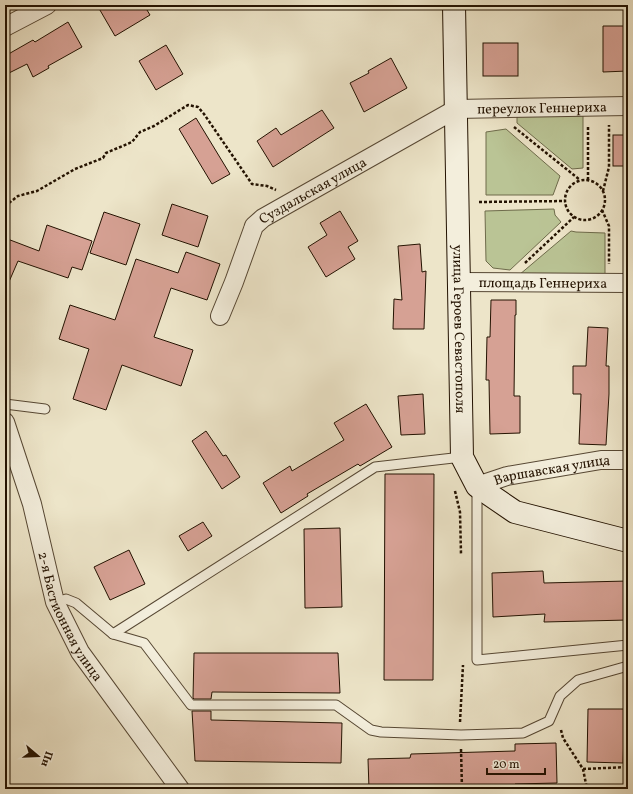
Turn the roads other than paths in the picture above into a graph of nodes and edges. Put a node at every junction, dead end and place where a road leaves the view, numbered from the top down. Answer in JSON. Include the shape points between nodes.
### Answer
{"nodes":[{"id":1,"x":47,"y":5,"type":"edge"},
{"id":2,"x":454,"y":5,"type":"edge"},
{"id":3,"x":5,"y":27,"type":"edge"},
{"id":4,"x":628,"y":106,"type":"edge"},
{"id":5,"x":456,"y":110,"type":"junction"},
{"id":6,"x":459,"y":282,"type":"junction"},
{"id":7,"x":628,"y":283,"type":"edge"},
{"id":8,"x":220,"y":316,"type":"dead end"},
{"id":9,"x":5,"y":404,"type":"edge"},
{"id":10,"x":45,"y":409,"type":"dead end"},
{"id":11,"x":5,"y":422,"type":"edge"},
{"id":12,"x":462,"y":457,"type":"junction"},
{"id":13,"x":628,"y":460,"type":"edge"},
{"id":14,"x":477,"y":486,"type":"junction"},
{"id":15,"x":628,"y":541,"type":"edge"},
{"id":16,"x":54,"y":602,"type":"junction"},
{"id":17,"x":113,"y":634,"type":"junction"},
{"id":18,"x":628,"y":645,"type":"edge"},
{"id":19,"x":628,"y":666,"type":"edge"},
{"id":20,"x":180,"y":789,"type":"edge"}],
"edges":[{"from":1,"to":3,"type":"street"},
{"from":2,"to":5,"type":"main road","name":"улица Героев Севастополя"},
{"from":4,"to":5,"type":"street","name":"переулок Геннериха"},
{"from":5,"to":6,"type":"main road","name":"улица Героев Севастополя"},
{"from":5,"to":8,"type":"street","name":"Суздальская улица","via":[[263,218],[254,226]]},
{"from":6,"to":7,"type":"street","name":"площадь Геннериха"},
{"from":6,"to":12,"type":"main road","name":"улица Героев Севастополя"},
{"from":9,"to":10,"type":"lane"},
{"from":11,"to":16,"type":"street","name":"2-я Бастионная улица","via":[[32,504]]},
{"from":12,"to":14,"type":"main road","name":"улица Героев Севастополя"},
{"from":12,"to":17,"type":"lane","via":[[375,467]]},
{"from":13,"to":14,"type":"street","name":"Варшавская улица","via":[[601,460],[507,476]]},
{"from":14,"to":15,"type":"main road","name":"улица Героев Севастополя","via":[[515,512]]},
{"from":14,"to":18,"type":"lane","via":[[477,660]]},
{"from":16,"to":17,"type":"lane","via":[[66,599],[76,604]]},
{"from":16,"to":20,"type":"street","name":"2-я Бастионная улица","via":[[80,652]]},
{"from":17,"to":19,"type":"lane","via":[[144,643],[192,704],[336,705],[371,730],[381,732],[461,735],[523,732],[549,721],[560,696],[578,680]]}]}
